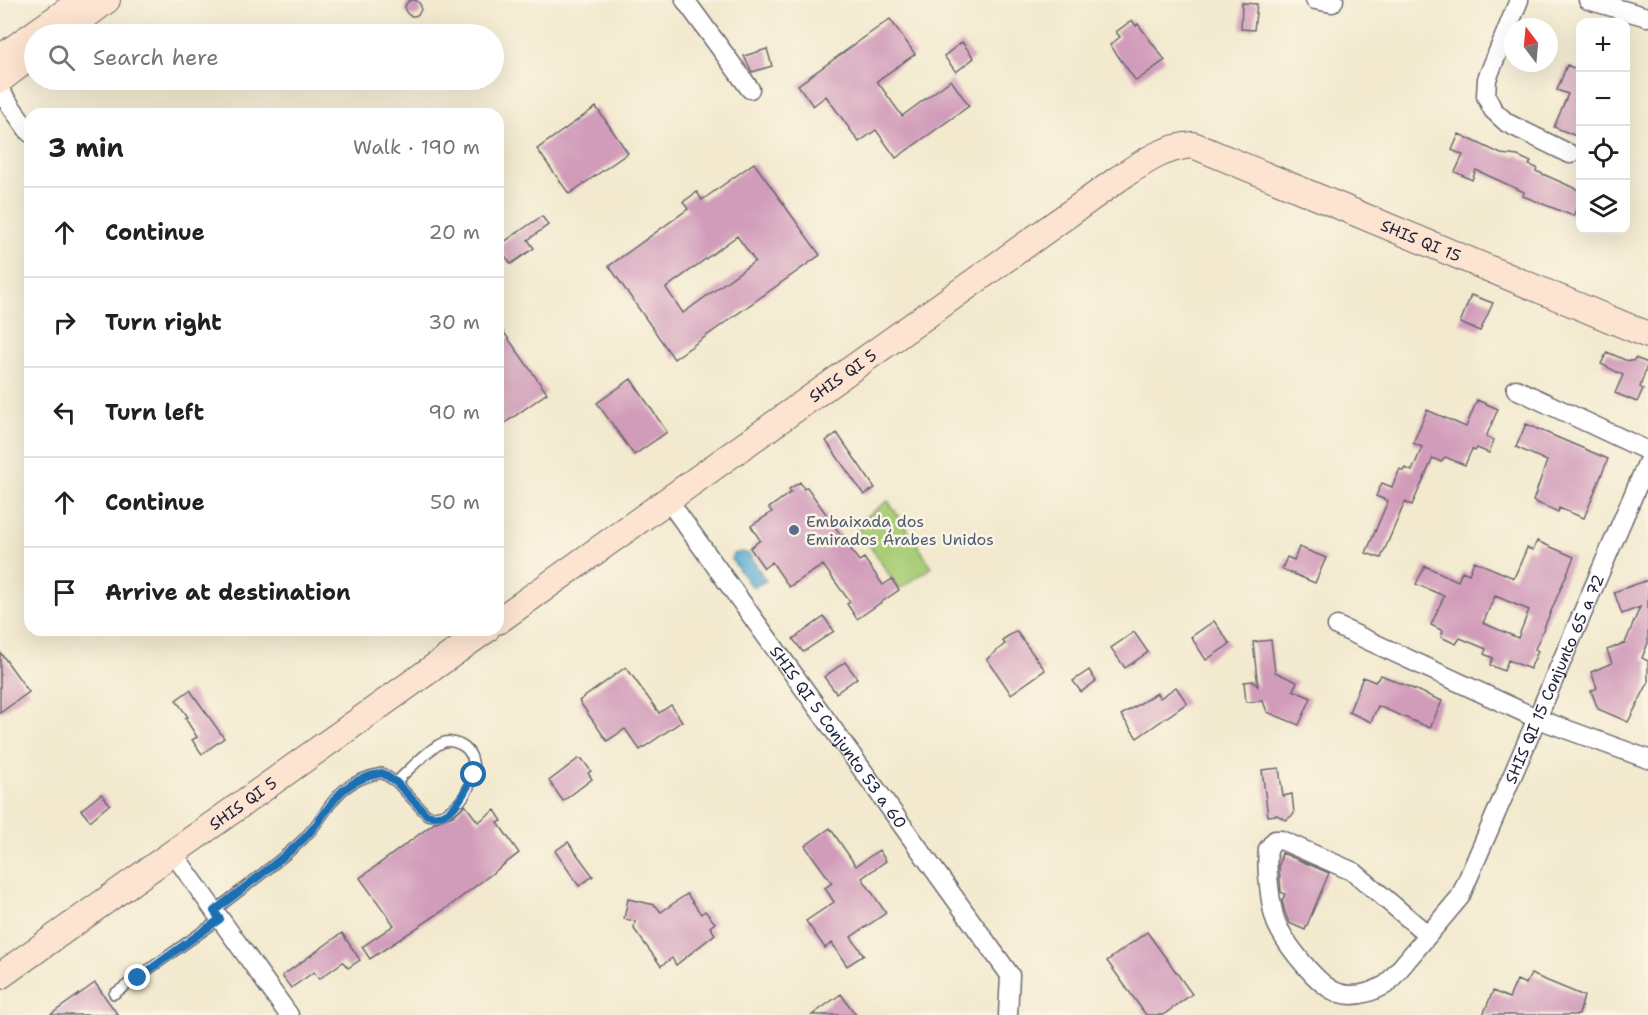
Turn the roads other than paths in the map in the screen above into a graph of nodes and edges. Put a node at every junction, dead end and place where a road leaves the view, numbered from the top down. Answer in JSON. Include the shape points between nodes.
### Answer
{"nodes":[{"id":1,"x":82,"y":0,"type":"edge"},
{"id":2,"x":107,"y":0,"type":"edge"},
{"id":3,"x":685,"y":0,"type":"edge"},
{"id":4,"x":1315,"y":0,"type":"edge"},
{"id":5,"x":1334,"y":0,"type":"edge"},
{"id":6,"x":1519,"y":0,"type":"edge"},
{"id":7,"x":1588,"y":0,"type":"edge"},
{"id":8,"x":1647,"y":17,"type":"edge"},
{"id":9,"x":48,"y":24,"type":"edge"},
{"id":10,"x":75,"y":24,"type":"edge"},
{"id":11,"x":24,"y":41,"type":"edge"},
{"id":12,"x":0,"y":58,"type":"edge"},
{"id":13,"x":24,"y":62,"type":"edge"},
{"id":14,"x":0,"y":80,"type":"edge"},
{"id":15,"x":750,"y":89,"type":"dead end"},
{"id":16,"x":0,"y":91,"type":"edge"},
{"id":17,"x":24,"y":125,"type":"edge"},
{"id":18,"x":1193,"y":145,"type":"joint"},
{"id":19,"x":1570,"y":154,"type":"dead end"},
{"id":20,"x":1648,"y":335,"type":"edge"},
{"id":21,"x":1516,"y":389,"type":"dead end"},
{"id":22,"x":1648,"y":451,"type":"edge"},
{"id":23,"x":1648,"y":460,"type":"edge"},
{"id":24,"x":668,"y":500,"type":"junction"},
{"id":25,"x":504,"y":617,"type":"edge"},
{"id":26,"x":1337,"y":626,"type":"dead end"},
{"id":27,"x":478,"y":636,"type":"edge"},
{"id":28,"x":1538,"y":719,"type":"junction"},
{"id":29,"x":1648,"y":759,"type":"edge"},
{"id":30,"x":396,"y":782,"type":"junction"},
{"id":31,"x":173,"y":853,"type":"junction"},
{"id":32,"x":217,"y":915,"type":"junction"},
{"id":33,"x":1428,"y":935,"type":"junction"},
{"id":34,"x":0,"y":976,"type":"edge"},
{"id":35,"x":114,"y":994,"type":"dead end"},
{"id":36,"x":289,"y":1015,"type":"edge"},
{"id":37,"x":1008,"y":1015,"type":"edge"}],
"edges":[{"from":1,"to":9,"type":"street"},
{"from":2,"to":10,"type":"street"},
{"from":3,"to":15,"type":"street"},
{"from":4,"to":5,"type":"street","via":[[1324,4]]},
{"from":6,"to":19,"type":"street","via":[[1487,79],[1486,96],[1493,110],[1507,123]]},
{"from":7,"to":8,"type":"street"},
{"from":11,"to":12,"type":"street"},
{"from":13,"to":14,"type":"street"},
{"from":16,"to":17,"type":"street"},
{"from":18,"to":20,"type":"street","name":"SHIS QI 15"},
{"from":18,"to":24,"type":"street","name":"SHIS QI 5","via":[[1167,150],[1118,179]]},
{"from":21,"to":22,"type":"street"},
{"from":23,"to":28,"type":"street","name":"SHIS QI 15 Conjunto 65 a 72"},
{"from":24,"to":25,"type":"street","name":"SHIS QI 5"},
{"from":24,"to":37,"type":"street","name":"SHIS QI 5 Conjunto 53 a 60","via":[[1010,975]]},
{"from":26,"to":28,"type":"street"},
{"from":27,"to":31,"type":"street","name":"SHIS QI 5"},
{"from":28,"to":29,"type":"street"},
{"from":28,"to":33,"type":"street","name":"SHIS QI 15 Conjunto 65 a 72","via":[[1460,897]]},
{"from":30,"to":30,"type":"lane","via":[[427,815],[443,816],[455,809],[474,775],[474,759],[464,746],[453,741],[442,743]]},
{"from":30,"to":32,"type":"lane","via":[[382,773],[362,777],[341,789],[300,843]]},
{"from":31,"to":32,"type":"street"},
{"from":31,"to":34,"type":"street","name":"SHIS QI 5"},
{"from":32,"to":35,"type":"lane"},
{"from":32,"to":36,"type":"street"},
{"from":33,"to":33,"type":"street","name":"SHIS QI 15 Conjunto 65 a 72","via":[[1387,984],[1356,995],[1339,994],[1305,966],[1277,924],[1269,849],[1275,840],[1281,840],[1354,872]]}]}
